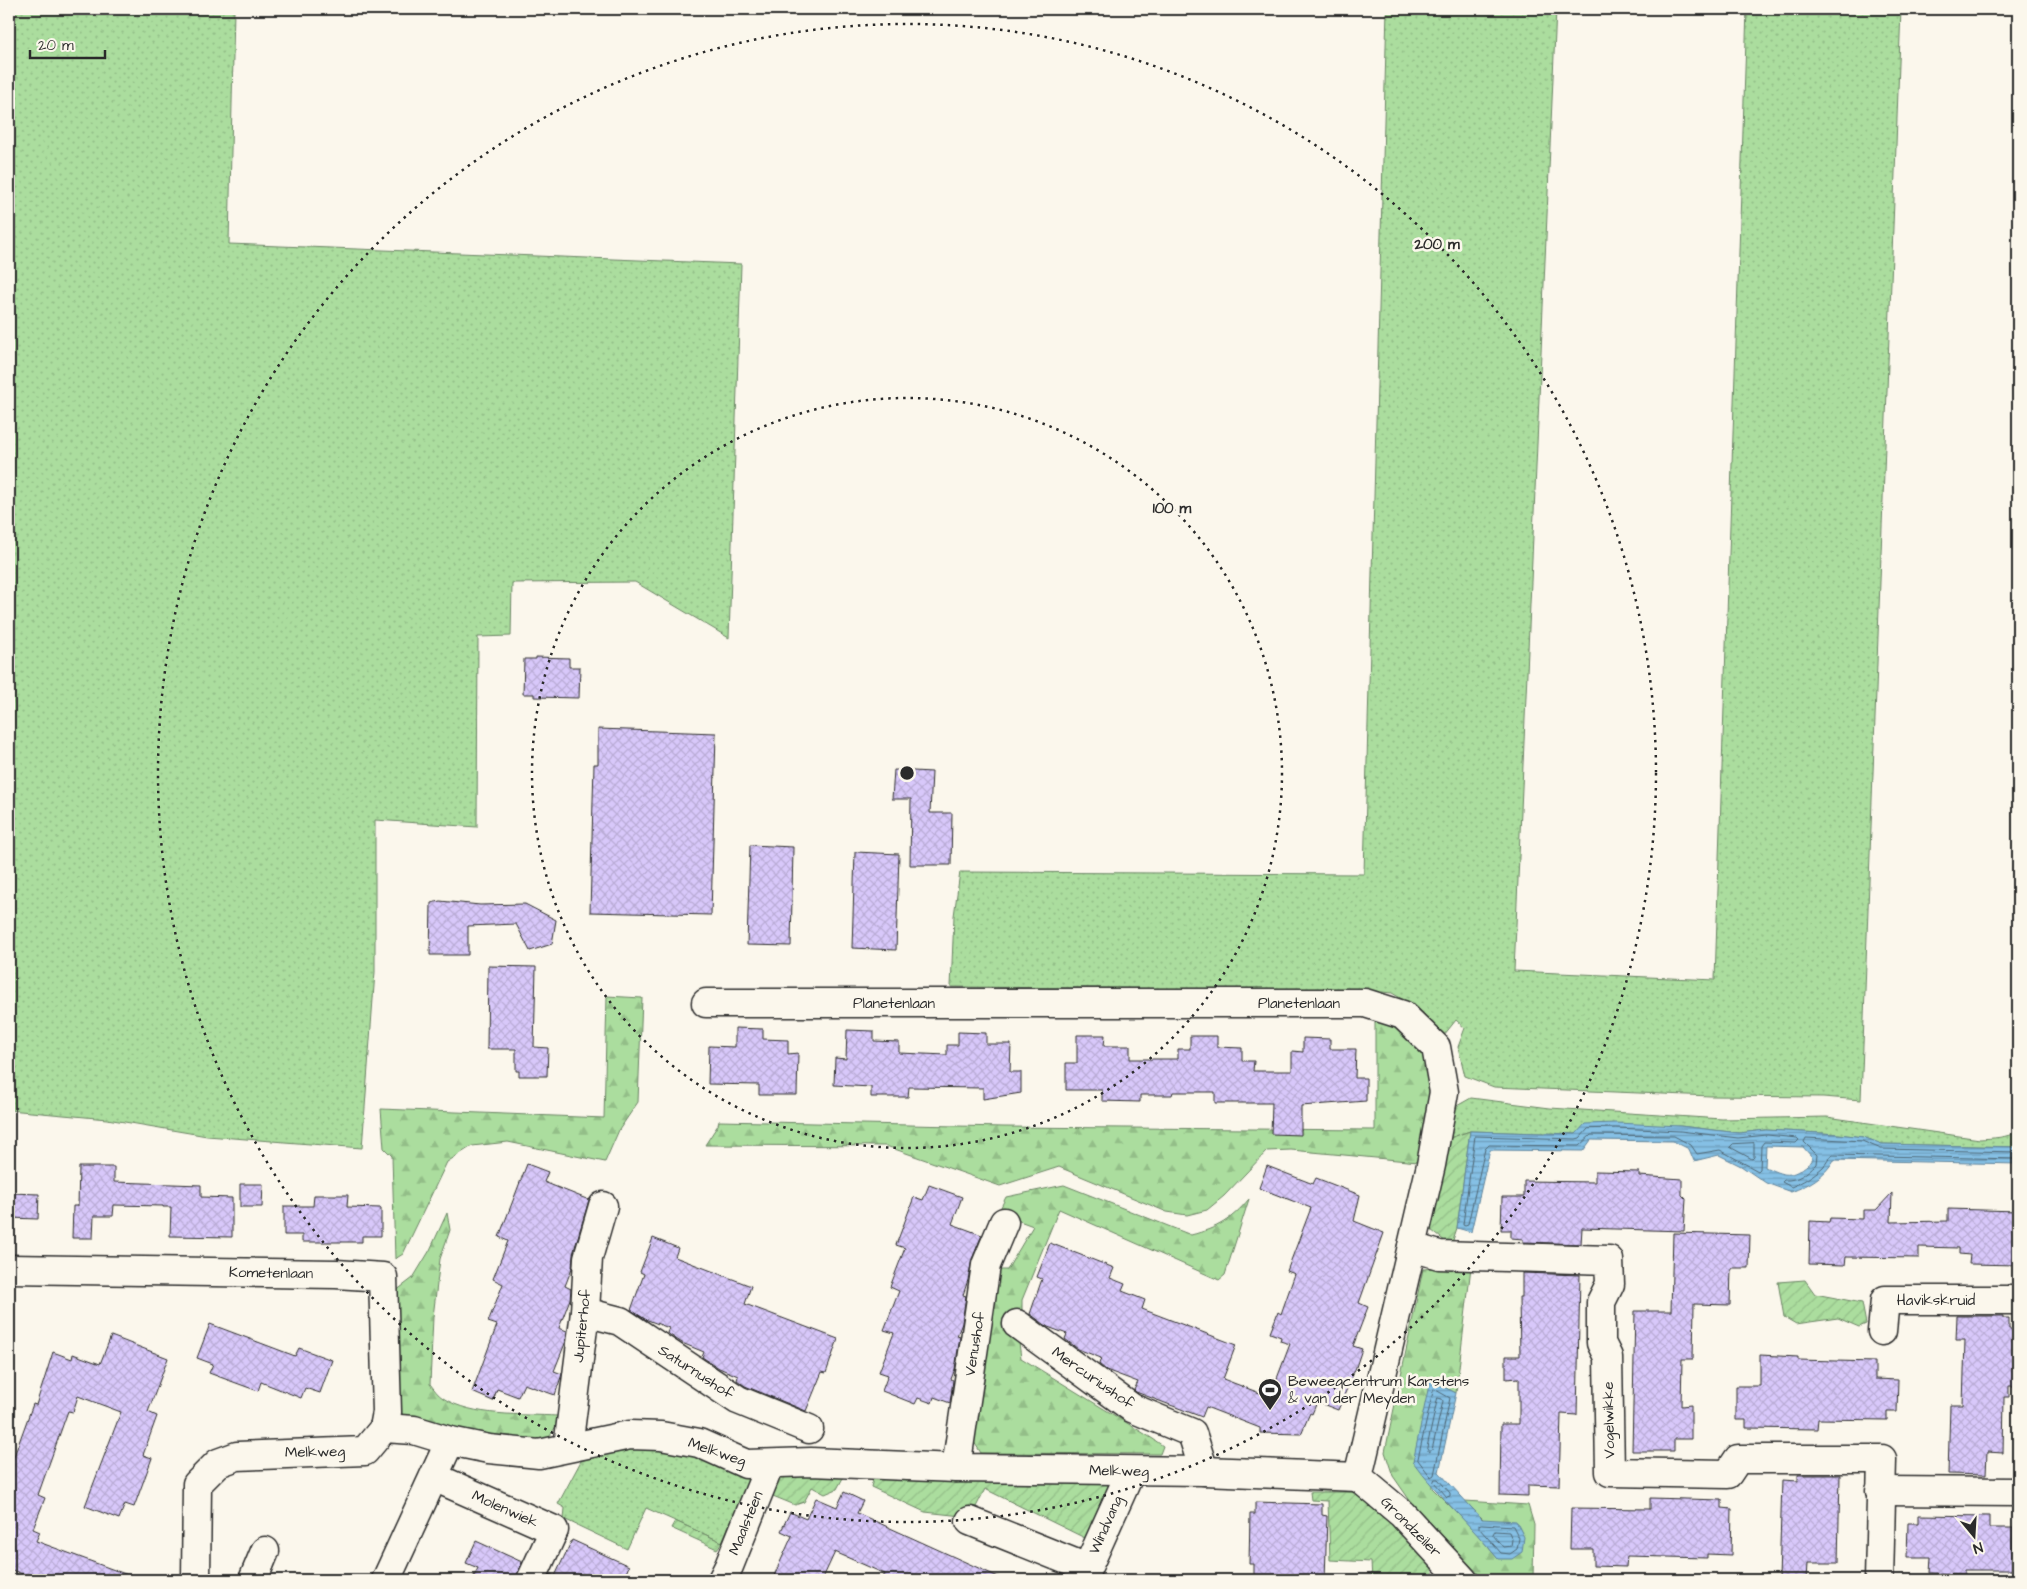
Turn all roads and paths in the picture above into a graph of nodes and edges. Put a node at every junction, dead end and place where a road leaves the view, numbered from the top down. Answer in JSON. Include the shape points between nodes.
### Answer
{"nodes":[{"id":1,"x":706,"y":1003,"type":"dead end"},
{"id":2,"x":603,"y":1206,"type":"dead end"},
{"id":3,"x":1004,"y":1222,"type":"dead end"},
{"id":4,"x":1412,"y":1247,"type":"junction"},
{"id":5,"x":9,"y":1269,"type":"edge"},
{"id":6,"x":2018,"y":1300,"type":"edge"},
{"id":7,"x":585,"y":1312,"type":"junction"},
{"id":8,"x":1017,"y":1324,"type":"dead end"},
{"id":9,"x":1882,"y":1331,"type":"dead end"},
{"id":10,"x":384,"y":1428,"type":"junction"},
{"id":11,"x":808,"y":1429,"type":"dead end"},
{"id":12,"x":450,"y":1441,"type":"junction"},
{"id":13,"x":568,"y":1447,"type":"junction"},
{"id":14,"x":770,"y":1464,"type":"junction"},
{"id":15,"x":956,"y":1468,"type":"junction"},
{"id":16,"x":1131,"y":1471,"type":"junction"},
{"id":17,"x":1204,"y":1471,"type":"junction"},
{"id":18,"x":434,"y":1477,"type":"junction"},
{"id":19,"x":1358,"y":1477,"type":"junction"},
{"id":20,"x":1880,"y":1491,"type":"junction"},
{"id":21,"x":2018,"y":1492,"type":"edge"},
{"id":22,"x":970,"y":1521,"type":"dead end"},
{"id":23,"x":265,"y":1551,"type":"dead end"},
{"id":24,"x":1084,"y":1574,"type":"edge"},
{"id":25,"x":196,"y":1580,"type":"edge"},
{"id":26,"x":253,"y":1580,"type":"edge"},
{"id":27,"x":386,"y":1580,"type":"edge"},
{"id":28,"x":531,"y":1580,"type":"edge"},
{"id":29,"x":722,"y":1580,"type":"edge"},
{"id":30,"x":1463,"y":1580,"type":"edge"},
{"id":31,"x":1879,"y":1580,"type":"edge"}],
"edges":[{"from":1,"to":4,"type":"street","name":"Planetenlaan","via":[[1365,1003],[1403,1015],[1436,1047],[1444,1092]]},
{"from":2,"to":7,"type":"street","name":"Jupiterhof","via":[[588,1258]]},
{"from":3,"to":15,"type":"street","name":"Venushof","via":[[986,1265]]},
{"from":4,"to":19,"type":"street","name":"Planetenlaan"},
{"from":4,"to":20,"type":"street","name":"Vogelwikke","via":[[1439,1255],[1609,1260],[1610,1284],[1601,1302],[1601,1343],[1608,1357],[1610,1472],[1728,1474],[1738,1459],[1882,1459]]},
{"from":5,"to":10,"type":"street","name":"Kometenlaan","via":[[382,1277],[387,1412]]},
{"from":6,"to":9,"type":"street","name":"Havikskruid","via":[[1885,1300]]},
{"from":7,"to":11,"type":"street","name":"Saturnushof","via":[[620,1321],[738,1400]]},
{"from":7,"to":13,"type":"street","name":"Jupiterhof"},
{"from":8,"to":17,"type":"street","name":"Mercuriushof","via":[[1132,1408],[1192,1433]]},
{"from":10,"to":12,"type":"street","name":"Melkweg","via":[[414,1430]]},
{"from":10,"to":25,"type":"street","name":"Melkweg","via":[[365,1451],[237,1456],[218,1463],[197,1484]]},
{"from":12,"to":13,"type":"street","name":"Melkweg","via":[[539,1454]]},
{"from":12,"to":18,"type":"street"},
{"from":13,"to":14,"type":"street","name":"Melkweg","via":[[630,1435],[660,1436],[699,1443],[746,1464]]},
{"from":14,"to":15,"type":"street","name":"Melkweg","via":[[811,1462]]},
{"from":14,"to":29,"type":"street","name":"Maalsteen"},
{"from":15,"to":16,"type":"street","name":"Melkweg"},
{"from":16,"to":17,"type":"street","name":"Melkweg"},
{"from":16,"to":24,"type":"street","name":"Windvang"},
{"from":17,"to":19,"type":"street","name":"Melkweg"},
{"from":18,"to":27,"type":"street"},
{"from":18,"to":28,"type":"street","name":"Molenwiek","via":[[554,1530]]},
{"from":19,"to":30,"type":"street","name":"Grondzeiler","via":[[1402,1514]]},
{"from":20,"to":21,"type":"street"},
{"from":20,"to":31,"type":"street","name":"Vogelwikke"},
{"from":22,"to":24,"type":"street"},
{"from":23,"to":26,"type":"street"}]}
